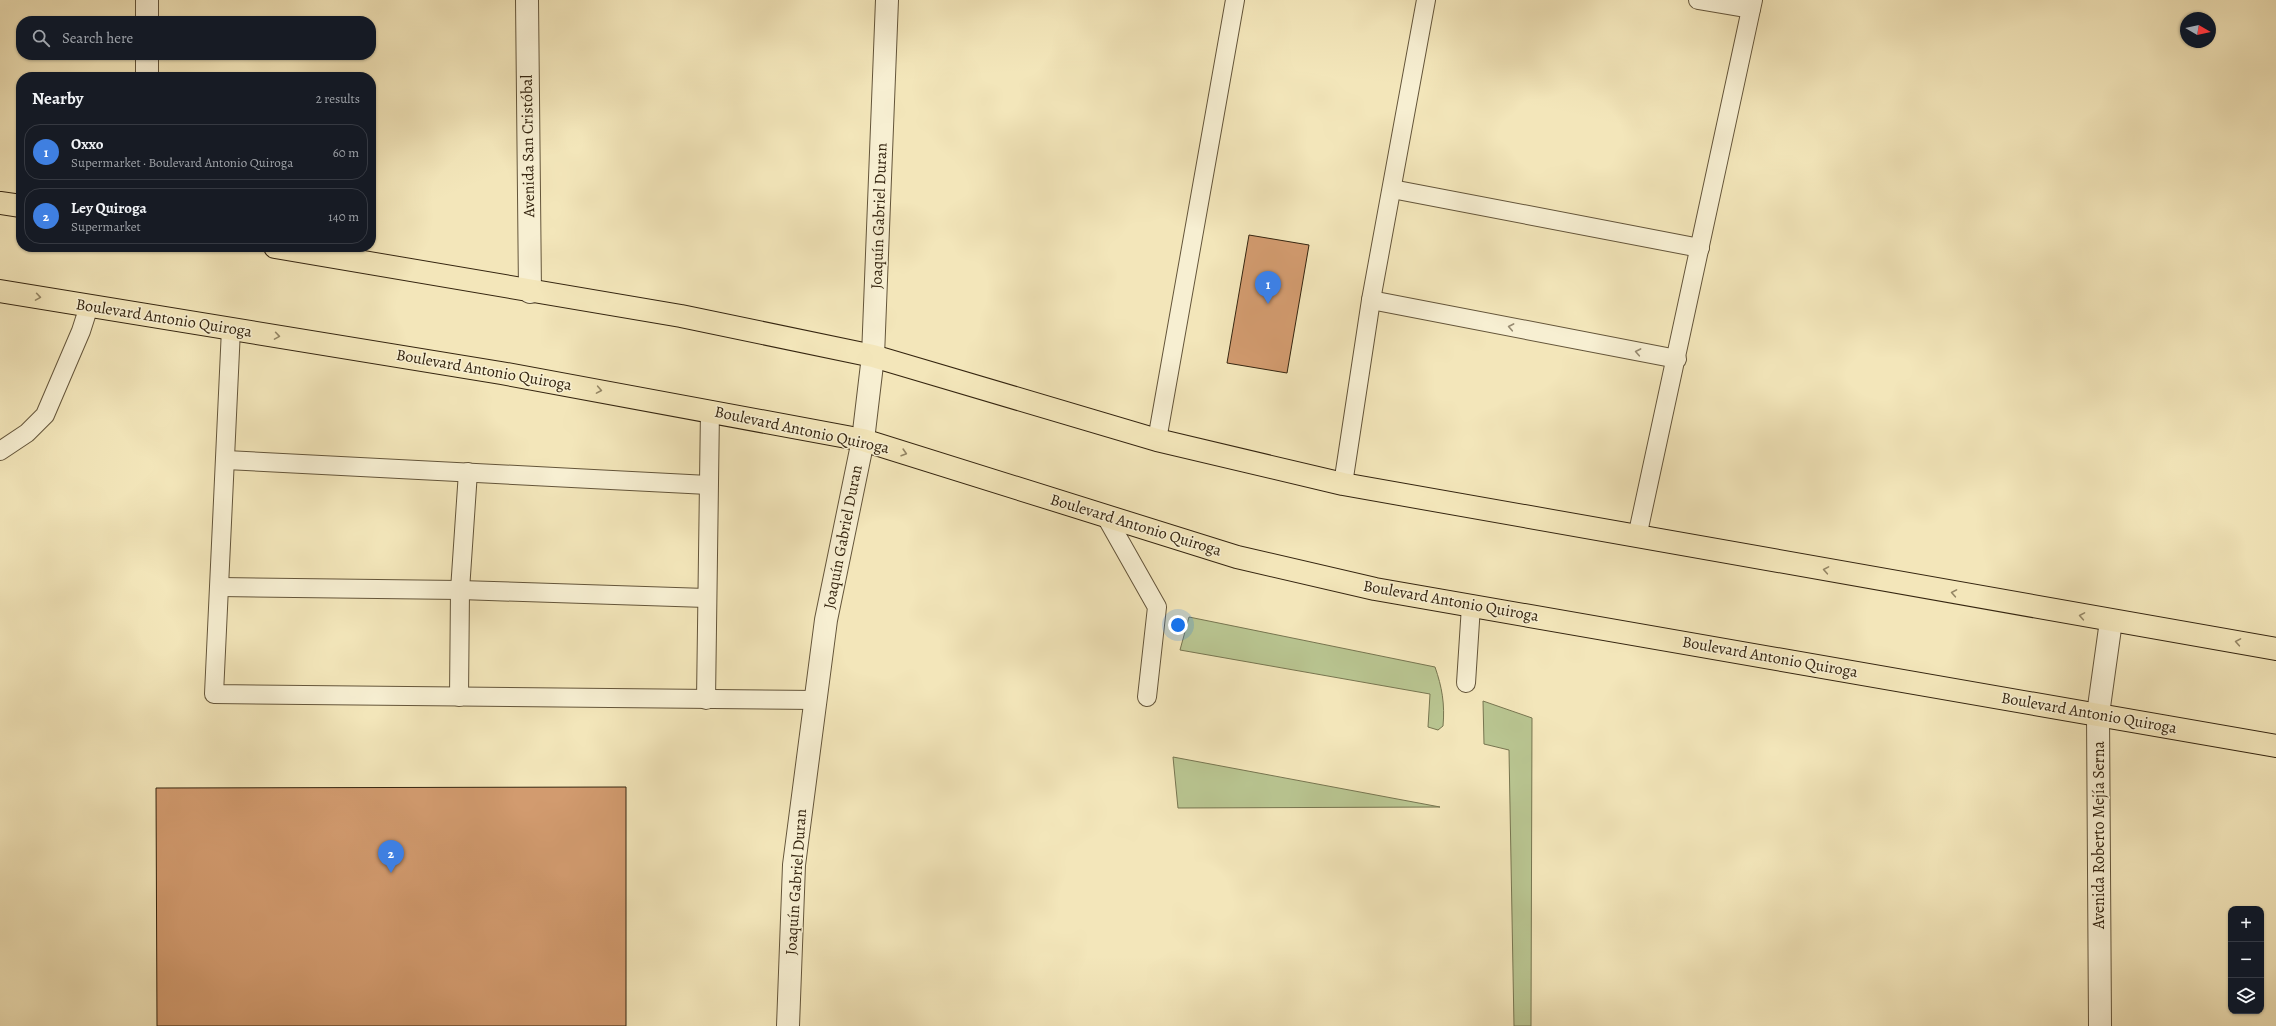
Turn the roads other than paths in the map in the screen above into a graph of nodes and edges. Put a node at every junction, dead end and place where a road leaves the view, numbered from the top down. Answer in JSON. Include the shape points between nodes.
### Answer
{"nodes":[{"id":1,"x":146,"y":0,"type":"edge"},
{"id":2,"x":527,"y":0,"type":"edge"},
{"id":3,"x":887,"y":0,"type":"edge"},
{"id":4,"x":1235,"y":0,"type":"edge"},
{"id":5,"x":1426,"y":0,"type":"edge"},
{"id":6,"x":1698,"y":0,"type":"edge"},
{"id":7,"x":1752,"y":4,"type":"edge"},
{"id":8,"x":147,"y":16,"type":"edge"},
{"id":9,"x":147,"y":60,"type":"edge"},
{"id":10,"x":147,"y":72,"type":"edge"},
{"id":11,"x":1392,"y":189,"type":"junction"},
{"id":12,"x":0,"y":203,"type":"edge"},
{"id":13,"x":16,"y":205,"type":"edge"},
{"id":14,"x":1700,"y":248,"type":"junction"},
{"id":15,"x":303,"y":252,"type":"edge"},
{"id":16,"x":0,"y":291,"type":"edge"},
{"id":17,"x":530,"y":292,"type":"junction"},
{"id":18,"x":1371,"y":300,"type":"junction"},
{"id":19,"x":89,"y":306,"type":"junction"},
{"id":20,"x":232,"y":329,"type":"junction"},
{"id":21,"x":873,"y":356,"type":"junction"},
{"id":22,"x":1677,"y":359,"type":"junction"},
{"id":23,"x":710,"y":410,"type":"junction"},
{"id":24,"x":863,"y":440,"type":"junction"},
{"id":25,"x":1157,"y":440,"type":"junction"},
{"id":26,"x":0,"y":451,"type":"edge"},
{"id":27,"x":226,"y":460,"type":"junction"},
{"id":28,"x":468,"y":472,"type":"junction"},
{"id":29,"x":1343,"y":484,"type":"junction"},
{"id":30,"x":708,"y":485,"type":"junction"},
{"id":31,"x":1105,"y":515,"type":"junction"},
{"id":32,"x":1637,"y":537,"type":"junction"},
{"id":33,"x":220,"y":587,"type":"junction"},
{"id":34,"x":460,"y":590,"type":"junction"},
{"id":35,"x":706,"y":598,"type":"junction"},
{"id":36,"x":1471,"y":606,"type":"junction"},
{"id":37,"x":2111,"y":621,"type":"junction"},
{"id":38,"x":2276,"y":649,"type":"edge"},
{"id":39,"x":1466,"y":682,"type":"dead end"},
{"id":40,"x":459,"y":696,"type":"junction"},
{"id":41,"x":1147,"y":698,"type":"dead end"},
{"id":42,"x":706,"y":700,"type":"junction"},
{"id":43,"x":816,"y":700,"type":"junction"},
{"id":44,"x":2098,"y":714,"type":"junction"},
{"id":45,"x":2276,"y":746,"type":"edge"},
{"id":46,"x":788,"y":1026,"type":"edge"},
{"id":47,"x":2100,"y":1026,"type":"edge"}],
"edges":[{"from":1,"to":8,"type":"street"},
{"from":2,"to":17,"type":"street","name":"Avenida San Cristóbal"},
{"from":3,"to":21,"type":"street","name":"Joaquín Gabriel Duran"},
{"from":4,"to":25,"type":"lane"},
{"from":5,"to":11,"type":"lane"},
{"from":6,"to":7,"type":"lane"},
{"from":7,"to":14,"type":"lane"},
{"from":9,"to":10,"type":"street"},
{"from":11,"to":14,"type":"lane"},
{"from":11,"to":18,"type":"lane"},
{"from":12,"to":13,"type":"main road"},
{"from":14,"to":22,"type":"lane"},
{"from":15,"to":17,"type":"main road"},
{"from":16,"to":19,"type":"main road","name":"Boulevard Antonio Quiroga","one_way":true},
{"from":17,"to":21,"type":"main road","via":[[681,316]]},
{"from":22,"to":18,"type":"lane","one_way":true},
{"from":18,"to":29,"type":"lane"},
{"from":19,"to":20,"type":"main road","name":"Boulevard Antonio Quiroga"},
{"from":19,"to":26,"type":"lane","via":[[81,332],[45,415],[27,433]]},
{"from":20,"to":23,"type":"main road","name":"Boulevard Antonio Quiroga","one_way":true},
{"from":20,"to":27,"type":"lane"},
{"from":21,"to":24,"type":"street","name":"Joaquín Gabriel Duran"},
{"from":21,"to":25,"type":"main road"},
{"from":22,"to":32,"type":"lane"},
{"from":23,"to":24,"type":"main road","name":"Boulevard Antonio Quiroga"},
{"from":23,"to":30,"type":"lane"},
{"from":24,"to":31,"type":"main road","name":"Boulevard Antonio Quiroga","one_way":true},
{"from":24,"to":43,"type":"street","name":"Joaquín Gabriel Duran","via":[[826,620]]},
{"from":25,"to":29,"type":"main road"},
{"from":27,"to":28,"type":"lane"},
{"from":27,"to":33,"type":"lane"},
{"from":28,"to":30,"type":"lane"},
{"from":28,"to":34,"type":"lane"},
{"from":29,"to":32,"type":"main road"},
{"from":30,"to":35,"type":"lane"},
{"from":31,"to":36,"type":"main road","name":"Boulevard Antonio Quiroga","via":[[1237,557],[1375,589]]},
{"from":31,"to":41,"type":"lane","via":[[1157,607]]},
{"from":37,"to":32,"type":"main road","one_way":true},
{"from":33,"to":34,"type":"lane"},
{"from":33,"to":40,"type":"lane","via":[[214,694]]},
{"from":34,"to":35,"type":"lane"},
{"from":34,"to":40,"type":"lane"},
{"from":35,"to":42,"type":"lane"},
{"from":36,"to":39,"type":"lane"},
{"from":36,"to":44,"type":"main road","name":"Boulevard Antonio Quiroga"},
{"from":38,"to":37,"type":"main road","one_way":true},
{"from":37,"to":44,"type":"street","name":"Avenida Roberto Mejía Serna"},
{"from":40,"to":42,"type":"lane"},
{"from":42,"to":43,"type":"lane"},
{"from":43,"to":46,"type":"street","name":"Joaquín Gabriel Duran","via":[[794,865]]},
{"from":44,"to":45,"type":"main road","name":"Boulevard Antonio Quiroga"},
{"from":44,"to":47,"type":"street","name":"Avenida Roberto Mejía Serna"}]}
